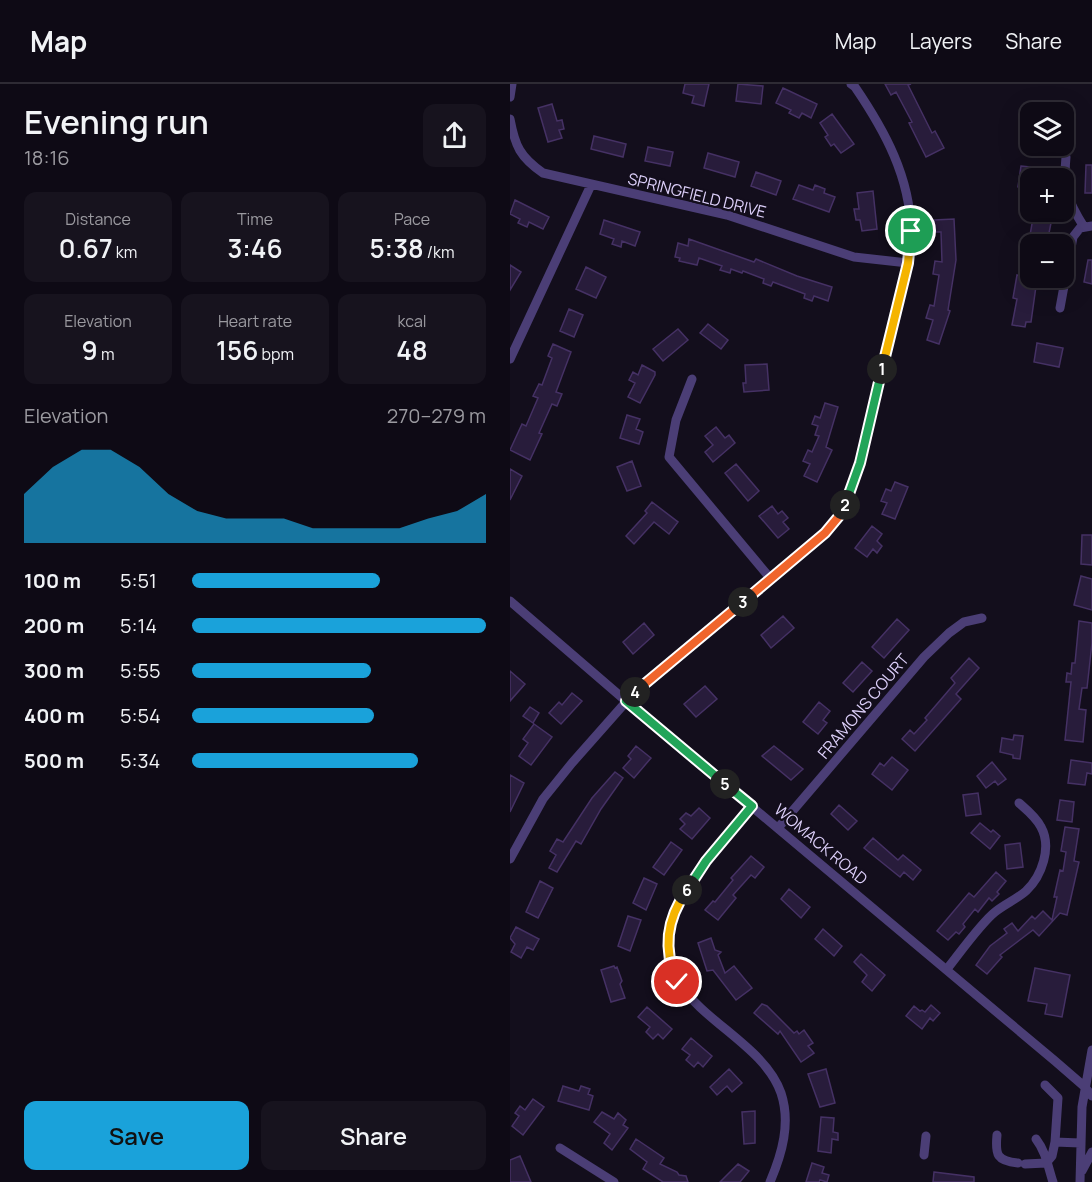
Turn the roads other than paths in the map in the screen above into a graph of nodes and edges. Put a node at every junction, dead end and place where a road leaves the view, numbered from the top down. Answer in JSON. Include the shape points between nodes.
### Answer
{"nodes":[{"id":1,"x":512,"y":84,"type":"edge"},
{"id":2,"x":850,"y":84,"type":"edge"},
{"id":3,"x":510,"y":97,"type":"edge"},
{"id":4,"x":510,"y":119,"type":"edge"},
{"id":5,"x":1066,"y":157,"type":"dead end"},
{"id":6,"x":591,"y":185,"type":"junction"},
{"id":7,"x":1088,"y":226,"type":"edge"},
{"id":8,"x":908,"y":263,"type":"junction"},
{"id":9,"x":1060,"y":308,"type":"dead end"},
{"id":10,"x":513,"y":344,"type":"edge"},
{"id":11,"x":510,"y":359,"type":"edge"},
{"id":12,"x":692,"y":379,"type":"dead end"},
{"id":13,"x":770,"y":578,"type":"junction"},
{"id":14,"x":510,"y":602,"type":"edge"},
{"id":15,"x":982,"y":618,"type":"dead end"},
{"id":16,"x":626,"y":701,"type":"junction"},
{"id":17,"x":1018,"y":803,"type":"dead end"},
{"id":18,"x":752,"y":806,"type":"junction"},
{"id":19,"x":778,"y":828,"type":"junction"},
{"id":20,"x":510,"y":859,"type":"edge"},
{"id":21,"x":947,"y":969,"type":"junction"},
{"id":22,"x":1092,"y":1050,"type":"edge"},
{"id":23,"x":1045,"y":1085,"type":"dead end"},
{"id":24,"x":1089,"y":1088,"type":"edge"},
{"id":25,"x":1092,"y":1096,"type":"edge"},
{"id":26,"x":997,"y":1135,"type":"dead end"},
{"id":27,"x":926,"y":1136,"type":"dead end"},
{"id":28,"x":1036,"y":1140,"type":"dead end"},
{"id":29,"x":1055,"y":1142,"type":"junction"},
{"id":30,"x":1080,"y":1143,"type":"junction"},
{"id":31,"x":560,"y":1149,"type":"dead end"},
{"id":32,"x":1092,"y":1152,"type":"edge"},
{"id":33,"x":924,"y":1155,"type":"dead end"},
{"id":34,"x":1047,"y":1163,"type":"junction"},
{"id":35,"x":1080,"y":1178,"type":"edge"},
{"id":36,"x":614,"y":1182,"type":"edge"},
{"id":37,"x":770,"y":1182,"type":"edge"},
{"id":38,"x":1053,"y":1182,"type":"edge"}],
"edges":[{"from":1,"to":3,"type":"street"},
{"from":2,"to":8,"type":"street","via":[[876,117],[905,189],[911,231]]},
{"from":4,"to":6,"type":"street","name":"SPRINGFIELD DRIVE","via":[[517,147],[528,162],[543,173]]},
{"from":5,"to":7,"type":"street","via":[[1064,181],[1068,199]]},
{"from":6,"to":8,"type":"street","name":"SPRINGFIELD DRIVE","via":[[727,215],[854,257]]},
{"from":6,"to":10,"type":"street"},
{"from":7,"to":9,"type":"street","via":[[1074,234],[1071,241]]},
{"from":8,"to":13,"type":"street","via":[[849,497],[825,533]]},
{"from":10,"to":11,"type":"street"},
{"from":12,"to":13,"type":"street","via":[[676,420],[669,457]]},
{"from":13,"to":16,"type":"street"},
{"from":14,"to":16,"type":"street","name":"WOMACK ROAD"},
{"from":15,"to":19,"type":"street","name":"FRAMONS COURT","via":[[964,622],[924,657]]},
{"from":16,"to":18,"type":"street","name":"WOMACK ROAD"},
{"from":16,"to":20,"type":"street","via":[[543,800]]},
{"from":17,"to":21,"type":"street","via":[[1042,828],[1046,844],[1040,870],[1027,890],[994,913]]},
{"from":18,"to":19,"type":"street","name":"WOMACK ROAD"},
{"from":18,"to":37,"type":"street","via":[[684,894],[667,943],[669,965],[677,982],[775,1079],[786,1113],[785,1136]]},
{"from":19,"to":21,"type":"street","name":"WOMACK ROAD"},
{"from":21,"to":24,"type":"street","name":"WOMACK ROAD"},
{"from":22,"to":24,"type":"street"},
{"from":23,"to":29,"type":"street","via":[[1058,1098]]},
{"from":24,"to":25,"type":"street","name":"WOMACK ROAD"},
{"from":24,"to":30,"type":"street"},
{"from":26,"to":34,"type":"street","via":[[1000,1159]]},
{"from":27,"to":33,"type":"street"},
{"from":28,"to":34,"type":"street"},
{"from":29,"to":30,"type":"street"},
{"from":29,"to":34,"type":"street"},
{"from":30,"to":35,"type":"street"},
{"from":31,"to":36,"type":"street"},
{"from":32,"to":35,"type":"street"},
{"from":34,"to":38,"type":"street"}]}
